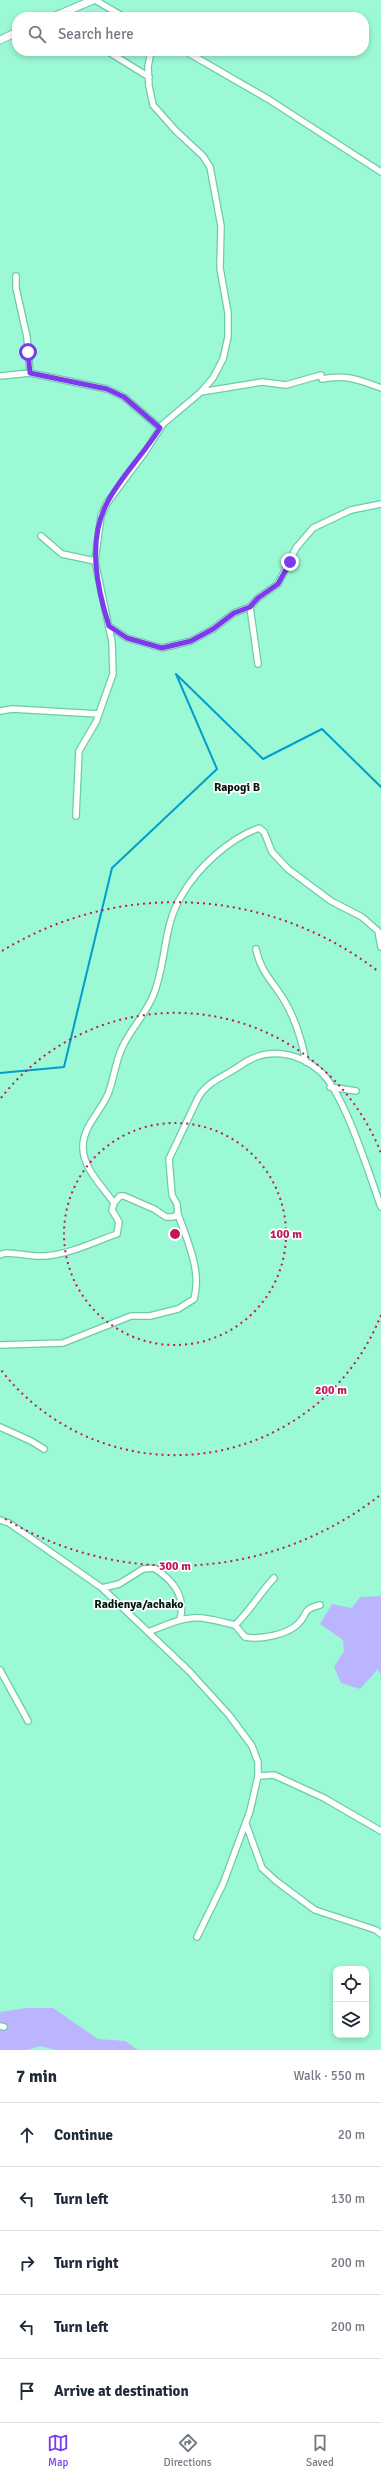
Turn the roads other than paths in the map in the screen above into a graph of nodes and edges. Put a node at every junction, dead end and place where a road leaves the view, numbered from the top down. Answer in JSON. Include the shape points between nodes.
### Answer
{"nodes":[{"id":1,"x":94,"y":0,"type":"edge"},
{"id":2,"x":66,"y":12,"type":"edge"},
{"id":3,"x":115,"y":12,"type":"edge"},
{"id":4,"x":12,"y":34,"type":"edge"},
{"id":5,"x":0,"y":40,"type":"edge"},
{"id":6,"x":115,"y":56,"type":"edge"},
{"id":7,"x":151,"y":56,"type":"edge"},
{"id":8,"x":195,"y":56,"type":"edge"},
{"id":9,"x":149,"y":77,"type":"junction"},
{"id":10,"x":381,"y":172,"type":"edge"},
{"id":11,"x":16,"y":276,"type":"dead end"},
{"id":12,"x":30,"y":373,"type":"junction"},
{"id":13,"x":0,"y":376,"type":"edge"},
{"id":14,"x":381,"y":388,"type":"edge"},
{"id":15,"x":201,"y":392,"type":"junction"},
{"id":16,"x":160,"y":428,"type":"junction"},
{"id":17,"x":381,"y":504,"type":"edge"},
{"id":18,"x":40,"y":536,"type":"dead end"},
{"id":19,"x":95,"y":561,"type":"junction"},
{"id":20,"x":250,"y":607,"type":"junction"},
{"id":21,"x":109,"y":626,"type":"junction"},
{"id":22,"x":258,"y":664,"type":"dead end"},
{"id":23,"x":0,"y":711,"type":"edge"},
{"id":24,"x":99,"y":714,"type":"junction"},
{"id":25,"x":76,"y":816,"type":"dead end"},
{"id":26,"x":381,"y":947,"type":"edge"},
{"id":27,"x":256,"y":949,"type":"dead end"},
{"id":28,"x":306,"y":1062,"type":"junction"},
{"id":29,"x":330,"y":1087,"type":"junction"},
{"id":30,"x":356,"y":1091,"type":"dead end"},
{"id":31,"x":114,"y":1203,"type":"junction"},
{"id":32,"x":381,"y":1207,"type":"edge"},
{"id":33,"x":178,"y":1214,"type":"junction"},
{"id":34,"x":0,"y":1255,"type":"edge"},
{"id":35,"x":0,"y":1345,"type":"edge"},
{"id":36,"x":0,"y":1427,"type":"edge"},
{"id":37,"x":44,"y":1449,"type":"dead end"},
{"id":38,"x":0,"y":1520,"type":"edge"},
{"id":39,"x":274,"y":1578,"type":"dead end"},
{"id":40,"x":102,"y":1588,"type":"junction"},
{"id":41,"x":320,"y":1605,"type":"dead end"},
{"id":42,"x":180,"y":1619,"type":"junction"},
{"id":43,"x":235,"y":1625,"type":"junction"},
{"id":44,"x":148,"y":1632,"type":"junction"},
{"id":45,"x":0,"y":1670,"type":"edge"},
{"id":46,"x":28,"y":1721,"type":"dead end"},
{"id":47,"x":258,"y":1776,"type":"junction"},
{"id":48,"x":246,"y":1824,"type":"junction"},
{"id":49,"x":381,"y":1831,"type":"edge"},
{"id":50,"x":381,"y":1934,"type":"edge"},
{"id":51,"x":197,"y":1937,"type":"dead end"}],
"edges":[{"from":1,"to":2,"type":"street"},
{"from":1,"to":3,"type":"street"},
{"from":4,"to":5,"type":"street"},
{"from":6,"to":9,"type":"street"},
{"from":7,"to":9,"type":"street"},
{"from":8,"to":10,"type":"street","via":[[268,99]]},
{"from":9,"to":15,"type":"street","via":[[153,105],[203,156],[210,167],[221,226],[220,268],[228,313],[228,337],[224,359]]},
{"from":11,"to":12,"type":"street","via":[[16,288],[27,337]]},
{"from":12,"to":13,"type":"street"},
{"from":12,"to":16,"type":"street","via":[[107,389],[124,397]]},
{"from":14,"to":15,"type":"street","via":[[356,378],[336,376],[286,385],[262,382]]},
{"from":15,"to":16,"type":"street","via":[[168,418]]},
{"from":16,"to":19,"type":"street","via":[[107,503],[101,516]]},
{"from":17,"to":20,"type":"street","via":[[350,510],[313,528],[296,548],[278,584]]},
{"from":18,"to":19,"type":"street","via":[[62,554]]},
{"from":19,"to":21,"type":"street"},
{"from":20,"to":21,"type":"street","via":[[234,613],[213,629],[169,648],[127,638]]},
{"from":20,"to":22,"type":"street"},
{"from":21,"to":24,"type":"street","via":[[113,674]]},
{"from":23,"to":24,"type":"street","via":[[12,709]]},
{"from":24,"to":25,"type":"street","via":[[79,751]]},
{"from":26,"to":31,"type":"street","via":[[378,931],[362,917],[331,901],[288,870],[272,852],[264,832],[259,828],[242,834],[203,867],[182,894],[169,919],[165,949],[153,996],[123,1046],[108,1094],[84,1137],[82,1147],[86,1164]]},
{"from":27,"to":28,"type":"street","via":[[259,964],[285,1001],[300,1035]]},
{"from":28,"to":29,"type":"street","via":[[321,1073]]},
{"from":28,"to":33,"type":"street","via":[[285,1054],[266,1054],[251,1058],[203,1089],[169,1159],[172,1195],[177,1204]]},
{"from":29,"to":30,"type":"street"},
{"from":29,"to":32,"type":"street","via":[[341,1102]]},
{"from":31,"to":33,"type":"street","via":[[120,1196],[124,1196],[166,1217]]},
{"from":31,"to":34,"type":"street","via":[[112,1210],[119,1222],[117,1234],[73,1251],[43,1256],[22,1253]]},
{"from":33,"to":35,"type":"street","via":[[193,1259],[197,1289],[194,1299],[178,1309],[150,1316],[131,1316],[63,1343]]},
{"from":36,"to":37,"type":"street","via":[[31,1440]]},
{"from":38,"to":40,"type":"street"},
{"from":39,"to":43,"type":"street","via":[[248,1613]]},
{"from":40,"to":42,"type":"street","via":[[120,1584],[143,1569],[154,1568],[171,1581],[176,1589],[182,1607]]},
{"from":40,"to":44,"type":"street"},
{"from":41,"to":43,"type":"street","via":[[308,1608],[296,1626],[263,1639],[245,1637]]},
{"from":42,"to":43,"type":"street","via":[[206,1617]]},
{"from":42,"to":44,"type":"street"},
{"from":44,"to":47,"type":"street","via":[[189,1671],[229,1715],[252,1746],[258,1762]]},
{"from":45,"to":46,"type":"street"},
{"from":47,"to":48,"type":"street"},
{"from":47,"to":49,"type":"street","via":[[274,1775],[324,1798]]},
{"from":48,"to":50,"type":"street","via":[[262,1868],[276,1881],[315,1910],[376,1930]]},
{"from":48,"to":51,"type":"street","via":[[223,1884]]}]}
